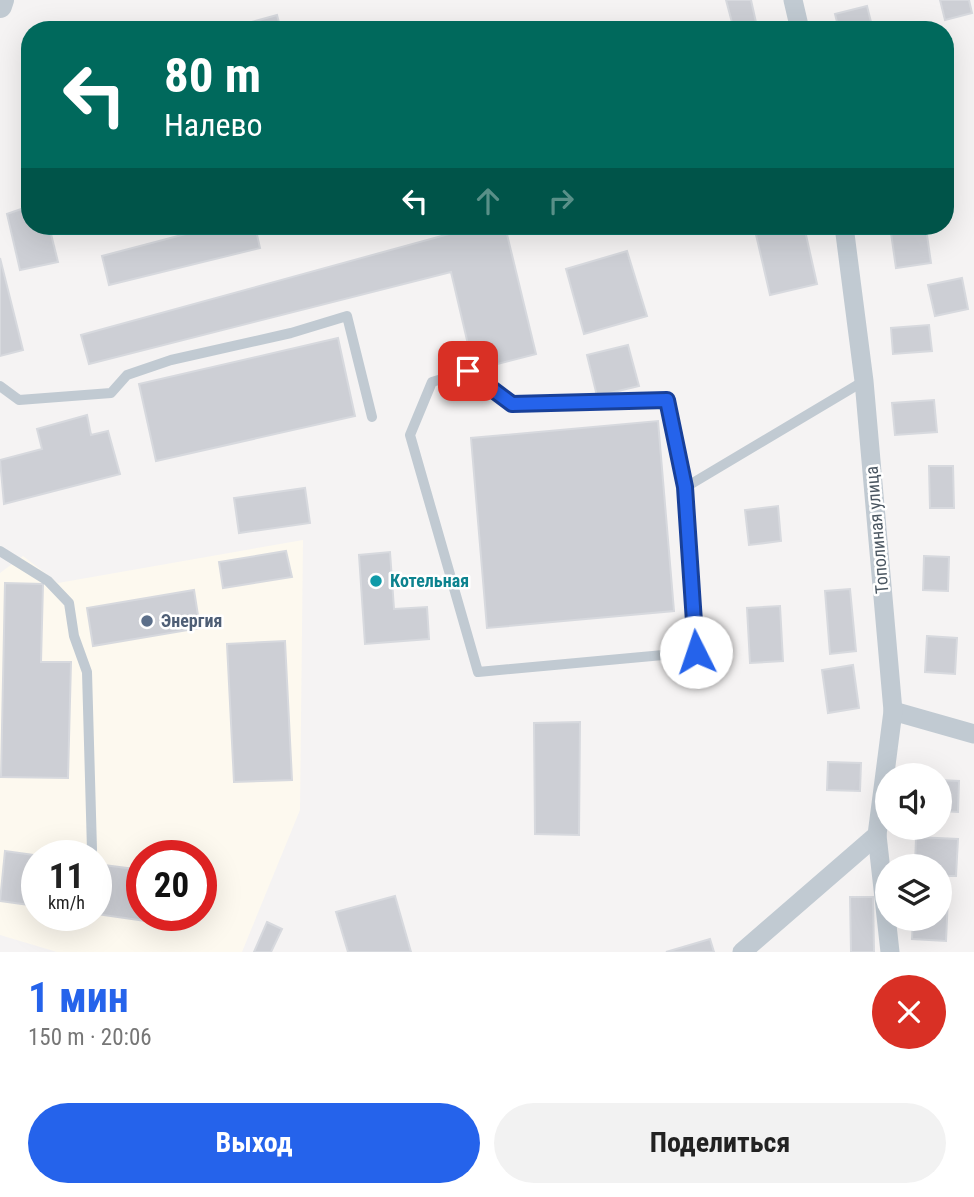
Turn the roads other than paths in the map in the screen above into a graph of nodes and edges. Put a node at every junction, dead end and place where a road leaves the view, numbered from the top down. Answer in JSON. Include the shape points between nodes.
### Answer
{"nodes":[{"id":1,"x":2,"y":0,"type":"edge"},
{"id":2,"x":793,"y":0,"type":"edge"},
{"id":3,"x":0,"y":6,"type":"edge"},
{"id":4,"x":798,"y":21,"type":"edge"},
{"id":5,"x":845,"y":235,"type":"edge"},
{"id":6,"x":864,"y":381,"type":"junction"},
{"id":7,"x":0,"y":386,"type":"edge"},
{"id":8,"x":372,"y":418,"type":"dead end"},
{"id":9,"x":685,"y":487,"type":"junction"},
{"id":10,"x":0,"y":551,"type":"edge"},
{"id":11,"x":893,"y":711,"type":"junction"},
{"id":12,"x":974,"y":734,"type":"edge"},
{"id":13,"x":886,"y":763,"type":"edge"},
{"id":14,"x":875,"y":837,"type":"edge"},
{"id":15,"x":92,"y":840,"type":"edge"},
{"id":16,"x":878,"y":840,"type":"edge"},
{"id":17,"x":743,"y":952,"type":"edge"},
{"id":18,"x":890,"y":952,"type":"edge"}],
"edges":[{"from":1,"to":3,"type":"street"},
{"from":2,"to":4,"type":"street"},
{"from":5,"to":6,"type":"street","name":"Тополиная улица"},
{"from":6,"to":9,"type":"lane"},
{"from":6,"to":11,"type":"street","name":"Тополиная улица"},
{"from":7,"to":8,"type":"lane","via":[[19,400],[111,393],[127,375],[171,360],[347,316]]},
{"from":9,"to":9,"type":"lane","via":[[696,652],[478,672],[410,435],[432,382],[468,371],[512,404],[667,400]]},
{"from":10,"to":15,"type":"lane","via":[[48,582],[69,603],[74,636],[88,672]]},
{"from":11,"to":12,"type":"street"},
{"from":11,"to":13,"type":"street","name":"Тополиная улица"},
{"from":14,"to":17,"type":"street"},
{"from":16,"to":18,"type":"street","name":"Тополиная улица"}]}
